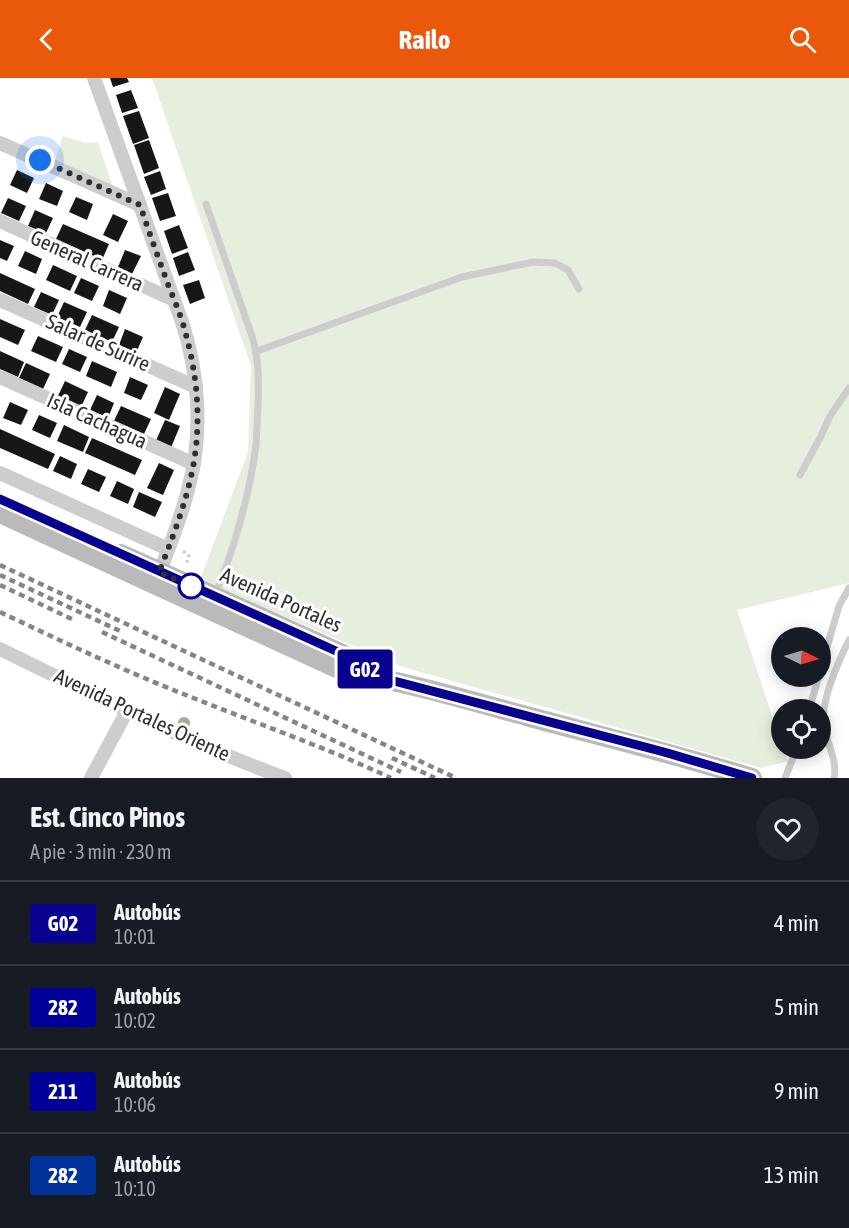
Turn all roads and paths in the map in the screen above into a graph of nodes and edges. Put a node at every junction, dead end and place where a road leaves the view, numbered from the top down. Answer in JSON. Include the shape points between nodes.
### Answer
{"nodes":[{"id":1,"x":94,"y":78,"type":"edge"},
{"id":2,"x":0,"y":143,"type":"edge"},
{"id":3,"x":206,"y":204,"type":"dead end"},
{"id":4,"x":140,"y":205,"type":"junction"},
{"id":5,"x":0,"y":221,"type":"edge"},
{"id":6,"x":579,"y":289,"type":"dead end"},
{"id":7,"x":0,"y":300,"type":"edge"},
{"id":8,"x":174,"y":300,"type":"junction"},
{"id":9,"x":257,"y":351,"type":"junction"},
{"id":10,"x":0,"y":377,"type":"edge"},
{"id":11,"x":196,"y":387,"type":"junction"},
{"id":12,"x":849,"y":388,"type":"edge"},
{"id":13,"x":194,"y":464,"type":"junction"},
{"id":14,"x":0,"y":473,"type":"edge"},
{"id":15,"x":800,"y":474,"type":"dead end"},
{"id":16,"x":0,"y":499,"type":"edge"},
{"id":17,"x":0,"y":513,"type":"edge"},
{"id":18,"x":168,"y":549,"type":"junction"},
{"id":19,"x":157,"y":578,"type":"junction"},
{"id":20,"x":849,"y":588,"type":"edge"},
{"id":21,"x":214,"y":596,"type":"junction"},
{"id":22,"x":831,"y":633,"type":"edge"},
{"id":23,"x":849,"y":640,"type":"edge"},
{"id":24,"x":0,"y":649,"type":"edge"},
{"id":25,"x":375,"y":676,"type":"junction"},
{"id":26,"x":127,"y":711,"type":"junction"},
{"id":27,"x":793,"y":759,"type":"edge"},
{"id":28,"x":91,"y":778,"type":"edge"},
{"id":29,"x":285,"y":778,"type":"edge"},
{"id":30,"x":752,"y":778,"type":"edge"},
{"id":31,"x":785,"y":778,"type":"edge"},
{"id":32,"x":834,"y":778,"type":"edge"}],
"edges":[{"from":1,"to":4,"type":"street"},
{"from":2,"to":4,"type":"street"},
{"from":3,"to":9,"type":"lane"},
{"from":4,"to":8,"type":"street"},
{"from":5,"to":8,"type":"street","name":"General Carrera"},
{"from":6,"to":9,"type":"lane","via":[[568,270],[555,262],[533,262],[462,277]]},
{"from":7,"to":11,"type":"street","name":"Salar de Surire"},
{"from":8,"to":11,"type":"street","via":[[187,338]]},
{"from":9,"to":21,"type":"lane","via":[[256,445],[238,527]]},
{"from":10,"to":13,"type":"street","name":"Isla Cachagua"},
{"from":11,"to":13,"type":"street"},
{"from":12,"to":15,"type":"lane"},
{"from":13,"to":18,"type":"street"},
{"from":14,"to":18,"type":"street"},
{"from":16,"to":19,"type":"main road","name":"Avenida Portales"},
{"from":17,"to":19,"type":"main road","name":"Avenida Portales"},
{"from":18,"to":19,"type":"street"},
{"from":19,"to":21,"type":"main road","name":"Avenida Portales"},
{"from":19,"to":25,"type":"main road","name":"Avenida Portales","via":[[343,671]]},
{"from":20,"to":22,"type":"lane"},
{"from":21,"to":25,"type":"main road","name":"Avenida Portales","via":[[347,656]]},
{"from":23,"to":32,"type":"lane","via":[[825,700],[823,721],[833,753]]},
{"from":24,"to":26,"type":"street","name":"Avenida Portales Oriente"},
{"from":25,"to":30,"type":"main road","name":"Avenida Portales"},
{"from":26,"to":28,"type":"street"},
{"from":26,"to":29,"type":"street","name":"Avenida Portales Oriente"},
{"from":27,"to":31,"type":"lane"}]}
